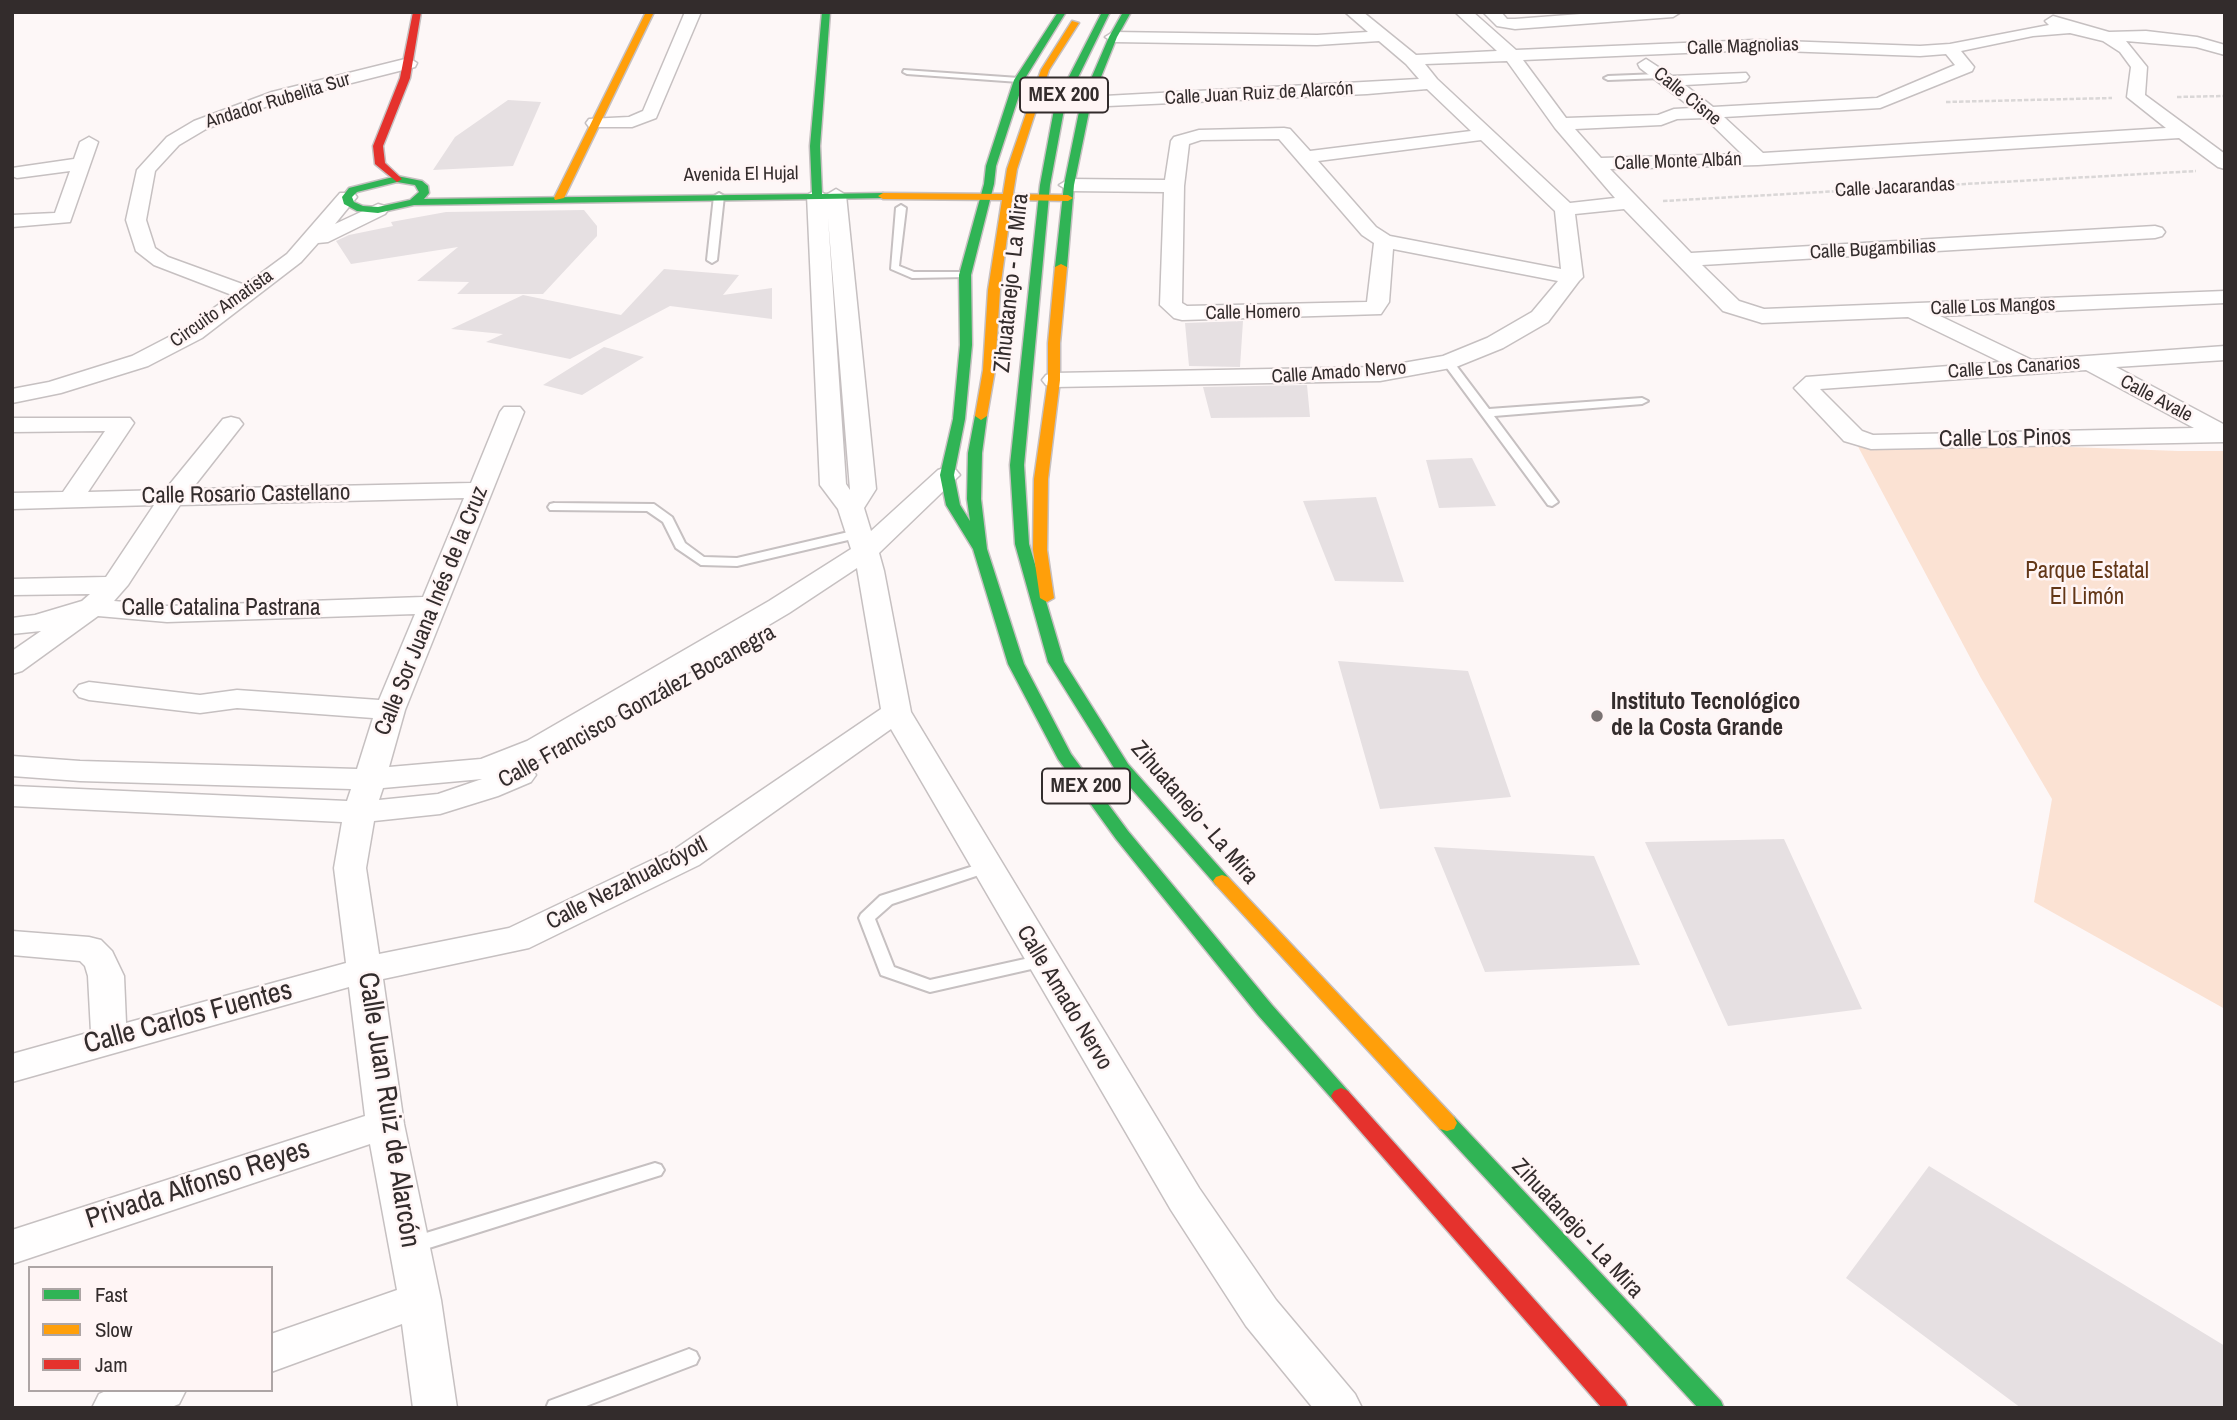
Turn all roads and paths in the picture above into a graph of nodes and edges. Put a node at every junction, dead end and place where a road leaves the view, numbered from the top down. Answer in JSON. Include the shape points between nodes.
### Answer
{"nodes":[{"id":1,"x":417,"y":12,"type":"edge"},
{"id":2,"x":650,"y":12,"type":"edge"},
{"id":3,"x":693,"y":12,"type":"edge"},
{"id":4,"x":826,"y":12,"type":"edge"},
{"id":5,"x":1062,"y":12,"type":"edge"},
{"id":6,"x":1082,"y":12,"type":"edge"},
{"id":7,"x":1106,"y":12,"type":"edge"},
{"id":8,"x":1127,"y":12,"type":"edge"},
{"id":9,"x":1353,"y":12,"type":"edge"},
{"id":10,"x":1463,"y":12,"type":"edge"},
{"id":11,"x":1491,"y":12,"type":"edge"},
{"id":12,"x":1674,"y":12,"type":"edge"},
{"id":13,"x":2037,"y":12,"type":"edge"},
{"id":14,"x":1620,"y":15,"type":"edge"},
{"id":15,"x":1645,"y":28,"type":"dead end"},
{"id":16,"x":2070,"y":28,"type":"junction"},
{"id":17,"x":2225,"y":35,"type":"edge"},
{"id":18,"x":1381,"y":36,"type":"junction"},
{"id":19,"x":2146,"y":36,"type":"junction"},
{"id":20,"x":1113,"y":37,"type":"junction"},
{"id":21,"x":2109,"y":37,"type":"junction"},
{"id":22,"x":1950,"y":49,"type":"junction"},
{"id":23,"x":2225,"y":50,"type":"edge"},
{"id":24,"x":1512,"y":56,"type":"junction"},
{"id":25,"x":1412,"y":60,"type":"junction"},
{"id":26,"x":410,"y":63,"type":"junction"},
{"id":27,"x":907,"y":72,"type":"dead end"},
{"id":28,"x":1658,"y":74,"type":"junction"},
{"id":29,"x":1608,"y":78,"type":"dead end"},
{"id":30,"x":1740,"y":78,"type":"dead end"},
{"id":31,"x":1019,"y":80,"type":"junction"},
{"id":32,"x":1431,"y":83,"type":"junction"},
{"id":33,"x":2136,"y":97,"type":"junction"},
{"id":34,"x":1086,"y":102,"type":"junction"},
{"id":35,"x":819,"y":103,"type":"junction"},
{"id":36,"x":1880,"y":103,"type":"junction"},
{"id":37,"x":840,"y":104,"type":"dead end"},
{"id":38,"x":1709,"y":113,"type":"junction"},
{"id":39,"x":386,"y":123,"type":"junction"},
{"id":40,"x":594,"y":123,"type":"junction"},
{"id":41,"x":1561,"y":124,"type":"junction"},
{"id":42,"x":2181,"y":132,"type":"junction"},
{"id":43,"x":1488,"y":134,"type":"junction"},
{"id":44,"x":89,"y":142,"type":"dead end"},
{"id":45,"x":365,"y":149,"type":"dead end"},
{"id":46,"x":1307,"y":156,"type":"junction"},
{"id":47,"x":1758,"y":159,"type":"junction"},
{"id":48,"x":2225,"y":163,"type":"edge"},
{"id":49,"x":81,"y":164,"type":"junction"},
{"id":50,"x":1597,"y":164,"type":"junction"},
{"id":51,"x":16,"y":169,"type":"edge"},
{"id":52,"x":351,"y":170,"type":"dead end"},
{"id":53,"x":2197,"y":171,"type":"dead end"},
{"id":54,"x":397,"y":179,"type":"junction"},
{"id":55,"x":1174,"y":186,"type":"junction"},
{"id":56,"x":424,"y":188,"type":"junction"},
{"id":57,"x":826,"y":189,"type":"junction"},
{"id":58,"x":987,"y":190,"type":"junction"},
{"id":59,"x":1009,"y":190,"type":"junction"},
{"id":60,"x":1044,"y":191,"type":"junction"},
{"id":61,"x":1069,"y":191,"type":"junction"},
{"id":62,"x":561,"y":192,"type":"junction"},
{"id":63,"x":350,"y":194,"type":"junction"},
{"id":64,"x":719,"y":196,"type":"junction"},
{"id":65,"x":414,"y":202,"type":"junction"},
{"id":66,"x":1629,"y":203,"type":"junction"},
{"id":67,"x":901,"y":208,"type":"dead end"},
{"id":68,"x":1565,"y":209,"type":"junction"},
{"id":69,"x":378,"y":210,"type":"junction"},
{"id":70,"x":12,"y":221,"type":"edge"},
{"id":71,"x":2155,"y":232,"type":"dead end"},
{"id":72,"x":1384,"y":242,"type":"junction"},
{"id":73,"x":305,"y":247,"type":"junction"},
{"id":74,"x":712,"y":260,"type":"dead end"},
{"id":75,"x":1684,"y":260,"type":"junction"},
{"id":76,"x":965,"y":275,"type":"junction"},
{"id":77,"x":1572,"y":277,"type":"junction"},
{"id":78,"x":247,"y":293,"type":"junction"},
{"id":79,"x":2225,"y":297,"type":"edge"},
{"id":80,"x":1910,"y":310,"type":"junction"},
{"id":81,"x":2225,"y":353,"type":"edge"},
{"id":82,"x":1448,"y":362,"type":"junction"},
{"id":83,"x":2089,"y":362,"type":"junction"},
{"id":84,"x":2028,"y":366,"type":"junction"},
{"id":85,"x":1054,"y":380,"type":"junction"},
{"id":86,"x":1806,"y":388,"type":"joint"},
{"id":87,"x":12,"y":396,"type":"edge"},
{"id":88,"x":1642,"y":401,"type":"dead end"},
{"id":89,"x":512,"y":412,"type":"dead end"},
{"id":90,"x":1486,"y":413,"type":"junction"},
{"id":91,"x":231,"y":424,"type":"dead end"},
{"id":92,"x":12,"y":425,"type":"edge"},
{"id":93,"x":2224,"y":435,"type":"edge"},
{"id":94,"x":947,"y":475,"type":"junction"},
{"id":95,"x":479,"y":491,"type":"junction"},
{"id":96,"x":173,"y":496,"type":"junction"},
{"id":97,"x":70,"y":500,"type":"junction"},
{"id":98,"x":12,"y":501,"type":"edge"},
{"id":99,"x":1552,"y":502,"type":"dead end"},
{"id":100,"x":554,"y":507,"type":"dead end"},
{"id":101,"x":980,"y":549,"type":"junction"},
{"id":102,"x":865,"y":552,"type":"junction"},
{"id":103,"x":114,"y":585,"type":"junction"},
{"id":104,"x":12,"y":587,"type":"edge"},
{"id":105,"x":432,"y":606,"type":"junction"},
{"id":106,"x":92,"y":607,"type":"junction"},
{"id":107,"x":12,"y":626,"type":"edge"},
{"id":108,"x":1056,"y":662,"type":"junction"},
{"id":109,"x":12,"y":665,"type":"edge"},
{"id":110,"x":89,"y":691,"type":"dead end"},
{"id":111,"x":390,"y":710,"type":"junction"},
{"id":112,"x":897,"y":712,"type":"junction"},
{"id":113,"x":12,"y":766,"type":"edge"},
{"id":114,"x":364,"y":795,"type":"junction"},
{"id":115,"x":12,"y":796,"type":"edge"},
{"id":116,"x":986,"y":867,"type":"junction"},
{"id":117,"x":12,"y":943,"type":"edge"},
{"id":118,"x":1043,"y":961,"type":"junction"},
{"id":119,"x":365,"y":970,"type":"junction"},
{"id":120,"x":109,"y":1040,"type":"junction"},
{"id":121,"x":12,"y":1068,"type":"edge"},
{"id":122,"x":385,"y":1124,"type":"junction"},
{"id":123,"x":656,"y":1170,"type":"dead end"},
{"id":124,"x":409,"y":1246,"type":"junction"},
{"id":125,"x":12,"y":1247,"type":"edge"},
{"id":126,"x":420,"y":1300,"type":"junction"},
{"id":127,"x":273,"y":1352,"type":"edge"},
{"id":128,"x":689,"y":1358,"type":"dead end"},
{"id":129,"x":158,"y":1392,"type":"edge"},
{"id":130,"x":114,"y":1408,"type":"edge"},
{"id":131,"x":435,"y":1408,"type":"edge"},
{"id":132,"x":556,"y":1408,"type":"edge"},
{"id":133,"x":1340,"y":1408,"type":"edge"},
{"id":134,"x":1617,"y":1408,"type":"edge"},
{"id":135,"x":1713,"y":1408,"type":"edge"}],
"edges":[{"from":1,"to":26,"type":"main road"},
{"from":2,"to":40,"type":"main road"},
{"from":3,"to":40,"type":"street","via":[[650,114],[632,121]]},
{"from":4,"to":35,"type":"main road"},
{"from":5,"to":31,"type":"main road"},
{"from":6,"to":59,"type":"main road","name":"Zihuatanejo - La Mira","number":"MEX 200","via":[[1045,70]]},
{"from":7,"to":60,"type":"main road","name":"Zihuatanejo - La Mira","number":"MEX 200","via":[[1060,104]]},
{"from":8,"to":20,"type":"main road"},
{"from":9,"to":18,"type":"street"},
{"from":10,"to":24,"type":"street"},
{"from":11,"to":14,"type":"street","via":[[1503,23],[1515,24]]},
{"from":12,"to":14,"type":"street"},
{"from":13,"to":16,"type":"street"},
{"from":14,"to":15,"type":"street"},
{"from":16,"to":21,"type":"street"},
{"from":16,"to":22,"type":"street","name":"Calle Magnolias"},
{"from":17,"to":19,"type":"street"},
{"from":18,"to":20,"type":"street","via":[[1317,40]]},
{"from":18,"to":25,"type":"street"},
{"from":19,"to":21,"type":"street"},
{"from":19,"to":23,"type":"street"},
{"from":20,"to":34,"type":"main road"},
{"from":21,"to":33,"type":"street","via":[[2126,49],[2139,67]]},
{"from":22,"to":24,"type":"street","name":"Calle Magnolias","via":[[1800,44]]},
{"from":22,"to":36,"type":"street","via":[[1966,67]]},
{"from":24,"to":25,"type":"street","name":"Calle Magnolias"},
{"from":24,"to":41,"type":"street"},
{"from":25,"to":32,"type":"street"},
{"from":26,"to":39,"type":"main road"},
{"from":26,"to":78,"type":"street","name":"Andador Rubelita Sur","via":[[278,96],[200,125],[173,141],[146,170],[135,220],[146,251]]},
{"from":27,"to":31,"type":"lane"},
{"from":28,"to":29,"type":"lane"},
{"from":28,"to":30,"type":"street"},
{"from":28,"to":38,"type":"street","name":"Calle Cisne"},
{"from":31,"to":58,"type":"main road"},
{"from":32,"to":34,"type":"street","name":"Calle Juan Ruiz de Alarcón"},
{"from":32,"to":43,"type":"street"},
{"from":33,"to":36,"type":"path"},
{"from":33,"to":42,"type":"street"},
{"from":34,"to":61,"type":"main road"},
{"from":35,"to":37,"type":"main road"},
{"from":35,"to":57,"type":"main road"},
{"from":36,"to":38,"type":"street"},
{"from":38,"to":41,"type":"street"},
{"from":38,"to":47,"type":"street","name":"Calle Cisne"},
{"from":39,"to":45,"type":"main road"},
{"from":39,"to":54,"type":"main road","via":[[379,146],[380,164]]},
{"from":40,"to":62,"type":"main road"},
{"from":41,"to":50,"type":"street"},
{"from":42,"to":47,"type":"street","name":"Calle Monte Albán"},
{"from":42,"to":48,"type":"street"},
{"from":43,"to":46,"type":"street"},
{"from":43,"to":68,"type":"street"},
{"from":44,"to":49,"type":"street"},
{"from":46,"to":55,"type":"street","name":"Calle Homero","via":[[1284,133],[1181,138]]},
{"from":46,"to":72,"type":"street","name":"Calle Homero","via":[[1369,231]]},
{"from":47,"to":50,"type":"street","name":"Calle Monte Albán"},
{"from":49,"to":51,"type":"street"},
{"from":49,"to":70,"type":"street","via":[[63,218]]},
{"from":50,"to":66,"type":"street"},
{"from":52,"to":63,"type":"main road"},
{"from":53,"to":66,"type":"path","name":"Calle Jacarandas"},
{"from":54,"to":56,"type":"main road","name":"Avenida El Hujal"},
{"from":54,"to":63,"type":"main road"},
{"from":55,"to":61,"type":"street"},
{"from":55,"to":72,"type":"street","name":"Calle Homero","via":[[1171,304],[1182,313],[1373,309],[1378,302]]},
{"from":56,"to":62,"type":"main road","name":"Avenida El Hujal"},
{"from":56,"to":65,"type":"main road"},
{"from":57,"to":58,"type":"main road","name":"Avenida El Hujal"},
{"from":57,"to":62,"type":"main road","name":"Avenida El Hujal"},
{"from":57,"to":64,"type":"main road","name":"Avenida El Hujal"},
{"from":57,"to":102,"type":"street","name":"Calle Amado Nervo","via":[[833,485],[851,508]]},
{"from":58,"to":59,"type":"main road","name":"Avenida El Hujal"},
{"from":58,"to":76,"type":"main road"},
{"from":59,"to":60,"type":"main road","name":"Avenida El Hujal"},
{"from":59,"to":101,"type":"main road","name":"Zihuatanejo - La Mira","number":"MEX 200","via":[[975,453]]},
{"from":60,"to":61,"type":"main road","name":"Avenida El Hujal"},
{"from":60,"to":108,"type":"main road","name":"Zihuatanejo - La Mira","number":"MEX 200","via":[[1017,465],[1022,544]]},
{"from":61,"to":85,"type":"main road"},
{"from":62,"to":64,"type":"main road","name":"Avenida El Hujal"},
{"from":62,"to":65,"type":"main road","name":"Avenida El Hujal"},
{"from":63,"to":69,"type":"main road","via":[[349,204]]},
{"from":63,"to":73,"type":"street","name":"Circuito Amatista"},
{"from":64,"to":74,"type":"lane"},
{"from":65,"to":69,"type":"main road","name":"Avenida El Hujal"},
{"from":66,"to":68,"type":"street"},
{"from":66,"to":75,"type":"street"},
{"from":67,"to":76,"type":"lane","via":[[894,267],[912,275]]},
{"from":68,"to":77,"type":"street"},
{"from":69,"to":73,"type":"street","name":"Circuito Amatista"},
{"from":71,"to":75,"type":"street","name":"Calle Bugambilias"},
{"from":72,"to":77,"type":"street"},
{"from":73,"to":78,"type":"street","name":"Circuito Amatista"},
{"from":75,"to":80,"type":"street","name":"Calle Los Mangos","via":[[1731,306],[1762,316]]},
{"from":76,"to":94,"type":"main road","via":[[959,419]]},
{"from":77,"to":82,"type":"street","name":"Calle Amado Nervo","via":[[1540,317],[1495,343]]},
{"from":78,"to":87,"type":"street","name":"Circuito Amatista","via":[[194,333],[141,361]]},
{"from":79,"to":80,"type":"street","name":"Calle Los Mangos"},
{"from":80,"to":84,"type":"street"},
{"from":81,"to":83,"type":"street","name":"Calle Los Canarios"},
{"from":82,"to":85,"type":"street","name":"Calle Amado Nervo","via":[[1380,374]]},
{"from":82,"to":90,"type":"lane"},
{"from":83,"to":84,"type":"street","name":"Calle Los Canarios"},
{"from":83,"to":93,"type":"street","name":"Calle Avale"},
{"from":84,"to":86,"type":"street","name":"Calle Los Canarios","via":[[1814,382]]},
{"from":85,"to":108,"type":"main road","via":[[1041,479],[1040,550]]},
{"from":86,"to":93,"type":"street","name":"Calle Los Pinos","via":[[1853,436],[1871,442]]},
{"from":88,"to":90,"type":"lane"},
{"from":89,"to":95,"type":"street","name":"Calle Sor Juana Inés de la Cruz"},
{"from":90,"to":99,"type":"lane"},
{"from":91,"to":96,"type":"street"},
{"from":92,"to":97,"type":"street","via":[[122,423]]},
{"from":94,"to":101,"type":"main road","via":[[953,505]]},
{"from":94,"to":102,"type":"street","name":"Calle Francisco González Bocanegra"},
{"from":95,"to":96,"type":"street","name":"Calle Rosario Castellano"},
{"from":95,"to":105,"type":"street","name":"Calle Sor Juana Inés de la Cruz"},
{"from":96,"to":97,"type":"street","name":"Calle Rosario Castellano"},
{"from":96,"to":103,"type":"street"},
{"from":97,"to":98,"type":"street","name":"Calle Rosario Castellano"},
{"from":100,"to":102,"type":"lane","via":[[650,507],[668,520],[680,545],[701,561]]},
{"from":101,"to":134,"type":"main road","name":"Zihuatanejo - La Mira","number":"MEX 200","via":[[1016,664],[1064,755],[1122,835],[1265,1010]]},
{"from":102,"to":112,"type":"street","name":"Calle Amado Nervo"},
{"from":102,"to":114,"type":"street","name":"Calle Francisco González Bocanegra","via":[[802,615],[535,768],[440,804]]},
{"from":103,"to":104,"type":"street","name":"Calle Catalina Pastrana"},
{"from":103,"to":106,"type":"street"},
{"from":105,"to":106,"type":"street","name":"Calle Catalina Pastrana","via":[[167,614]]},
{"from":105,"to":111,"type":"street","name":"Calle Sor Juana Inés de la Cruz"},
{"from":106,"to":107,"type":"street","name":"Calle Catalina Pastrana"},
{"from":106,"to":109,"type":"street"},
{"from":108,"to":135,"type":"main road","name":"Zihuatanejo - La Mira","number":"MEX 200","via":[[1122,767],[1156,807]]},
{"from":110,"to":111,"type":"street","via":[[200,704],[237,699]]},
{"from":111,"to":114,"type":"street","name":"Calle Sor Juana Inés de la Cruz"},
{"from":112,"to":116,"type":"street","name":"Calle Amado Nervo"},
{"from":112,"to":119,"type":"street","name":"Calle Nezahualcóyotl","via":[[687,857],[600,901],[517,939]]},
{"from":113,"to":114,"type":"street","name":"Calle Francisco González Bocanegra"},
{"from":114,"to":115,"type":"street","name":"Calle Francisco González Bocanegra"},
{"from":114,"to":119,"type":"street","name":"Calle Juan Ruiz de Alarcón","via":[[350,868]]},
{"from":116,"to":118,"type":"street","name":"Calle Amado Nervo"},
{"from":116,"to":118,"type":"lane","via":[[887,900],[867,918],[887,971],[930,986]]},
{"from":117,"to":120,"type":"street","via":[[89,949],[106,976]]},
{"from":118,"to":133,"type":"street","name":"Calle Amado Nervo","via":[[1185,1199],[1261,1312]]},
{"from":119,"to":120,"type":"street","name":"Calle Carlos Fuentes"},
{"from":119,"to":122,"type":"street","name":"Calle Juan Ruiz de Alarcón"},
{"from":120,"to":121,"type":"street","name":"Calle Carlos Fuentes"},
{"from":122,"to":124,"type":"street","name":"Calle Juan Ruiz de Alarcón"},
{"from":122,"to":125,"type":"street","name":"Privada Alfonso Reyes"},
{"from":123,"to":124,"type":"lane"},
{"from":124,"to":126,"type":"street","name":"Calle Juan Ruiz de Alarcón"},
{"from":126,"to":127,"type":"street"},
{"from":126,"to":131,"type":"street","name":"Calle Juan Ruiz de Alarcón"},
{"from":128,"to":132,"type":"lane"},
{"from":129,"to":130,"type":"street"}]}
